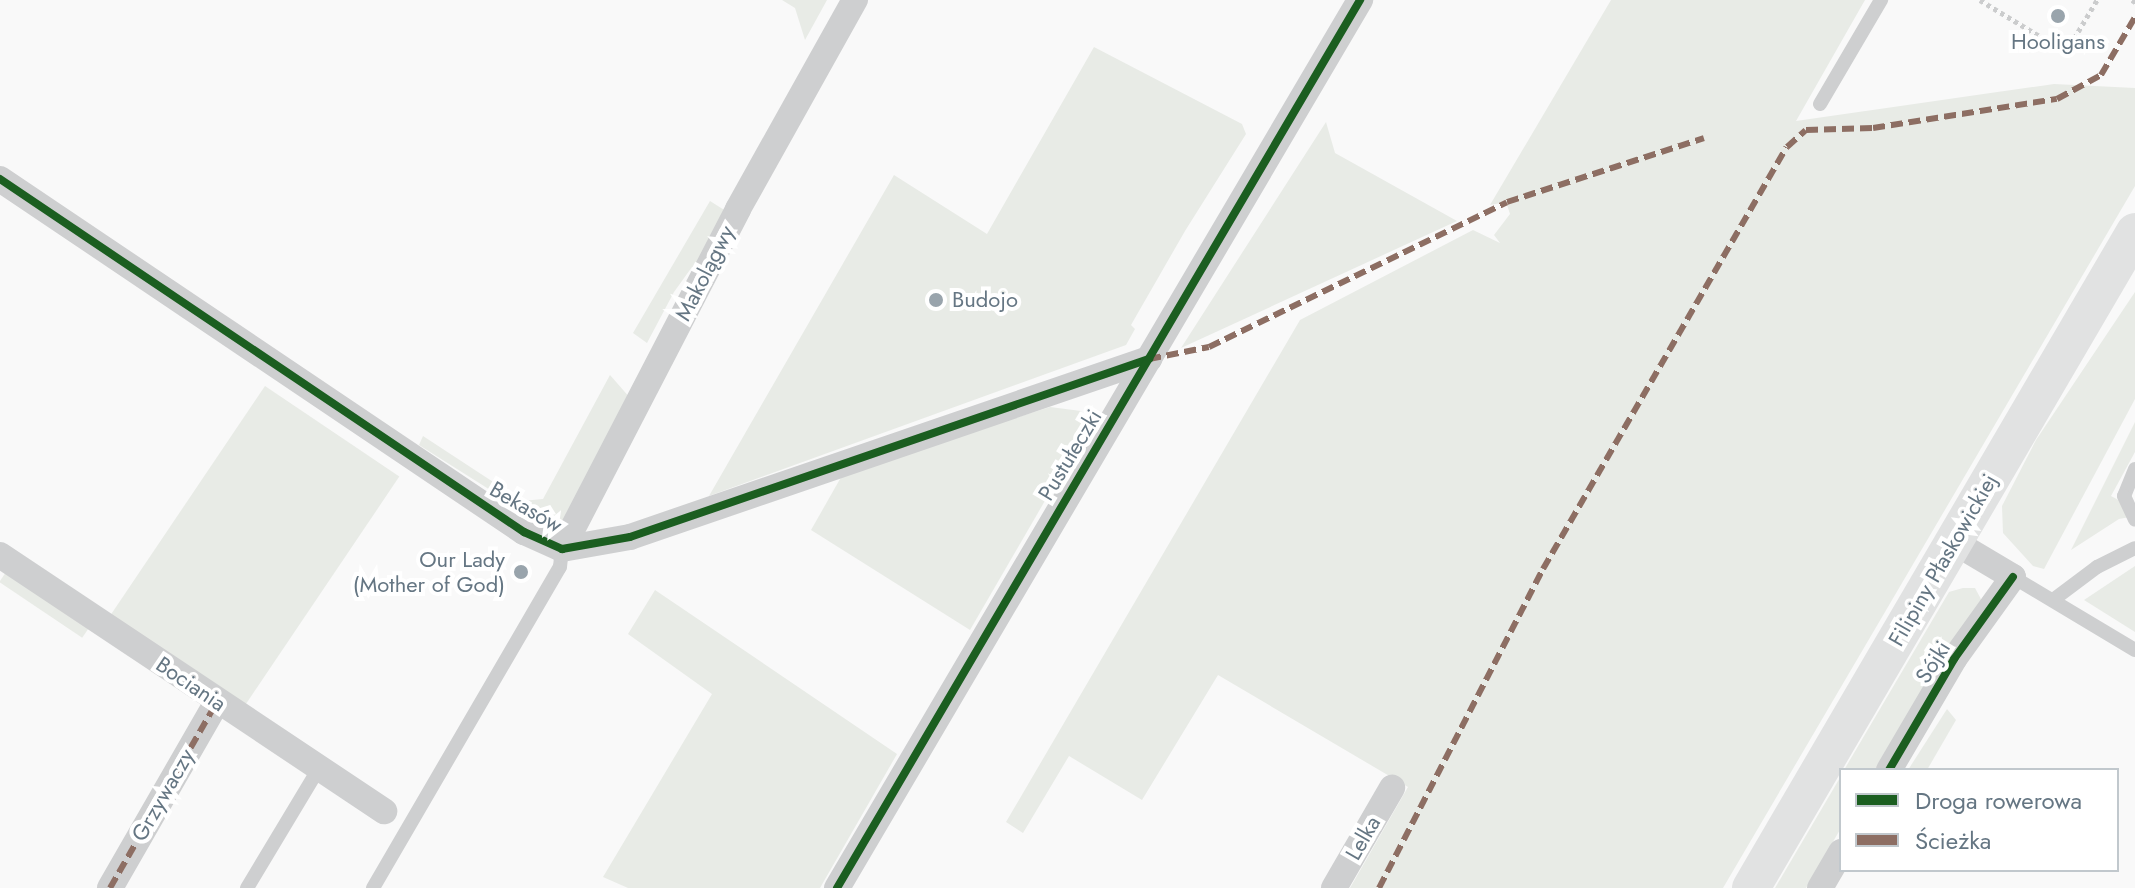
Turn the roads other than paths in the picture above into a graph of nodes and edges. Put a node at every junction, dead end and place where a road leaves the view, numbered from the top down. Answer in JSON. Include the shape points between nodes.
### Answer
{"nodes":[{"id":1,"x":855,"y":0,"type":"edge"},
{"id":2,"x":1360,"y":0,"type":"edge"},
{"id":3,"x":1881,"y":0,"type":"edge"},
{"id":4,"x":1820,"y":104,"type":"dead end"},
{"id":5,"x":0,"y":179,"type":"edge"},
{"id":6,"x":2135,"y":232,"type":"edge"},
{"id":7,"x":1149,"y":359,"type":"junction"},
{"id":8,"x":2135,"y":469,"type":"edge"},
{"id":9,"x":2135,"y":520,"type":"edge"},
{"id":10,"x":1954,"y":542,"type":"junction"},
{"id":11,"x":2135,"y":548,"type":"edge"},
{"id":12,"x":562,"y":549,"type":"junction"},
{"id":13,"x":0,"y":555,"type":"edge"},
{"id":14,"x":2013,"y":577,"type":"junction"},
{"id":15,"x":2053,"y":600,"type":"junction"},
{"id":16,"x":2135,"y":650,"type":"edge"},
{"id":17,"x":217,"y":702,"type":"junction"},
{"id":18,"x":319,"y":768,"type":"junction"},
{"id":19,"x":1890,"y":768,"type":"edge"},
{"id":20,"x":1392,"y":788,"type":"dead end"},
{"id":21,"x":384,"y":811,"type":"dead end"},
{"id":22,"x":1839,"y":855,"type":"edge"},
{"id":23,"x":110,"y":888,"type":"edge"},
{"id":24,"x":247,"y":888,"type":"edge"},
{"id":25,"x":373,"y":888,"type":"edge"},
{"id":26,"x":837,"y":888,"type":"edge"},
{"id":27,"x":1334,"y":888,"type":"edge"},
{"id":28,"x":1751,"y":888,"type":"edge"},
{"id":29,"x":1820,"y":888,"type":"edge"}],
"edges":[{"from":1,"to":12,"type":"street","name":"Makolągwy","via":[[733,219]]},
{"from":2,"to":7,"type":"street","name":"Pustułeczki"},
{"from":3,"to":4,"type":"lane"},
{"from":5,"to":12,"type":"street","name":"Bekasów","via":[[524,532]]},
{"from":6,"to":10,"type":"main road","name":"Filipiny Płaskowickiej"},
{"from":7,"to":12,"type":"street","name":"Bekasów","via":[[630,537]]},
{"from":7,"to":26,"type":"street","name":"Pustułeczki"},
{"from":8,"to":9,"type":"lane","via":[[2124,496]]},
{"from":10,"to":14,"type":"street"},
{"from":10,"to":28,"type":"main road","name":"Filipiny Płaskowickiej"},
{"from":11,"to":15,"type":"lane","via":[[2097,567]]},
{"from":12,"to":25,"type":"lane","via":[[560,567]]},
{"from":13,"to":17,"type":"street","name":"Bociania"},
{"from":14,"to":15,"type":"lane"},
{"from":14,"to":19,"type":"street","name":"Sójki","via":[[1954,659]]},
{"from":15,"to":16,"type":"lane"},
{"from":17,"to":18,"type":"street","name":"Bociania"},
{"from":17,"to":23,"type":"street","name":"Grzywaczy"},
{"from":18,"to":21,"type":"street","name":"Bociania"},
{"from":18,"to":24,"type":"lane"},
{"from":20,"to":27,"type":"street","name":"Lelka"},
{"from":22,"to":29,"type":"street"}]}
